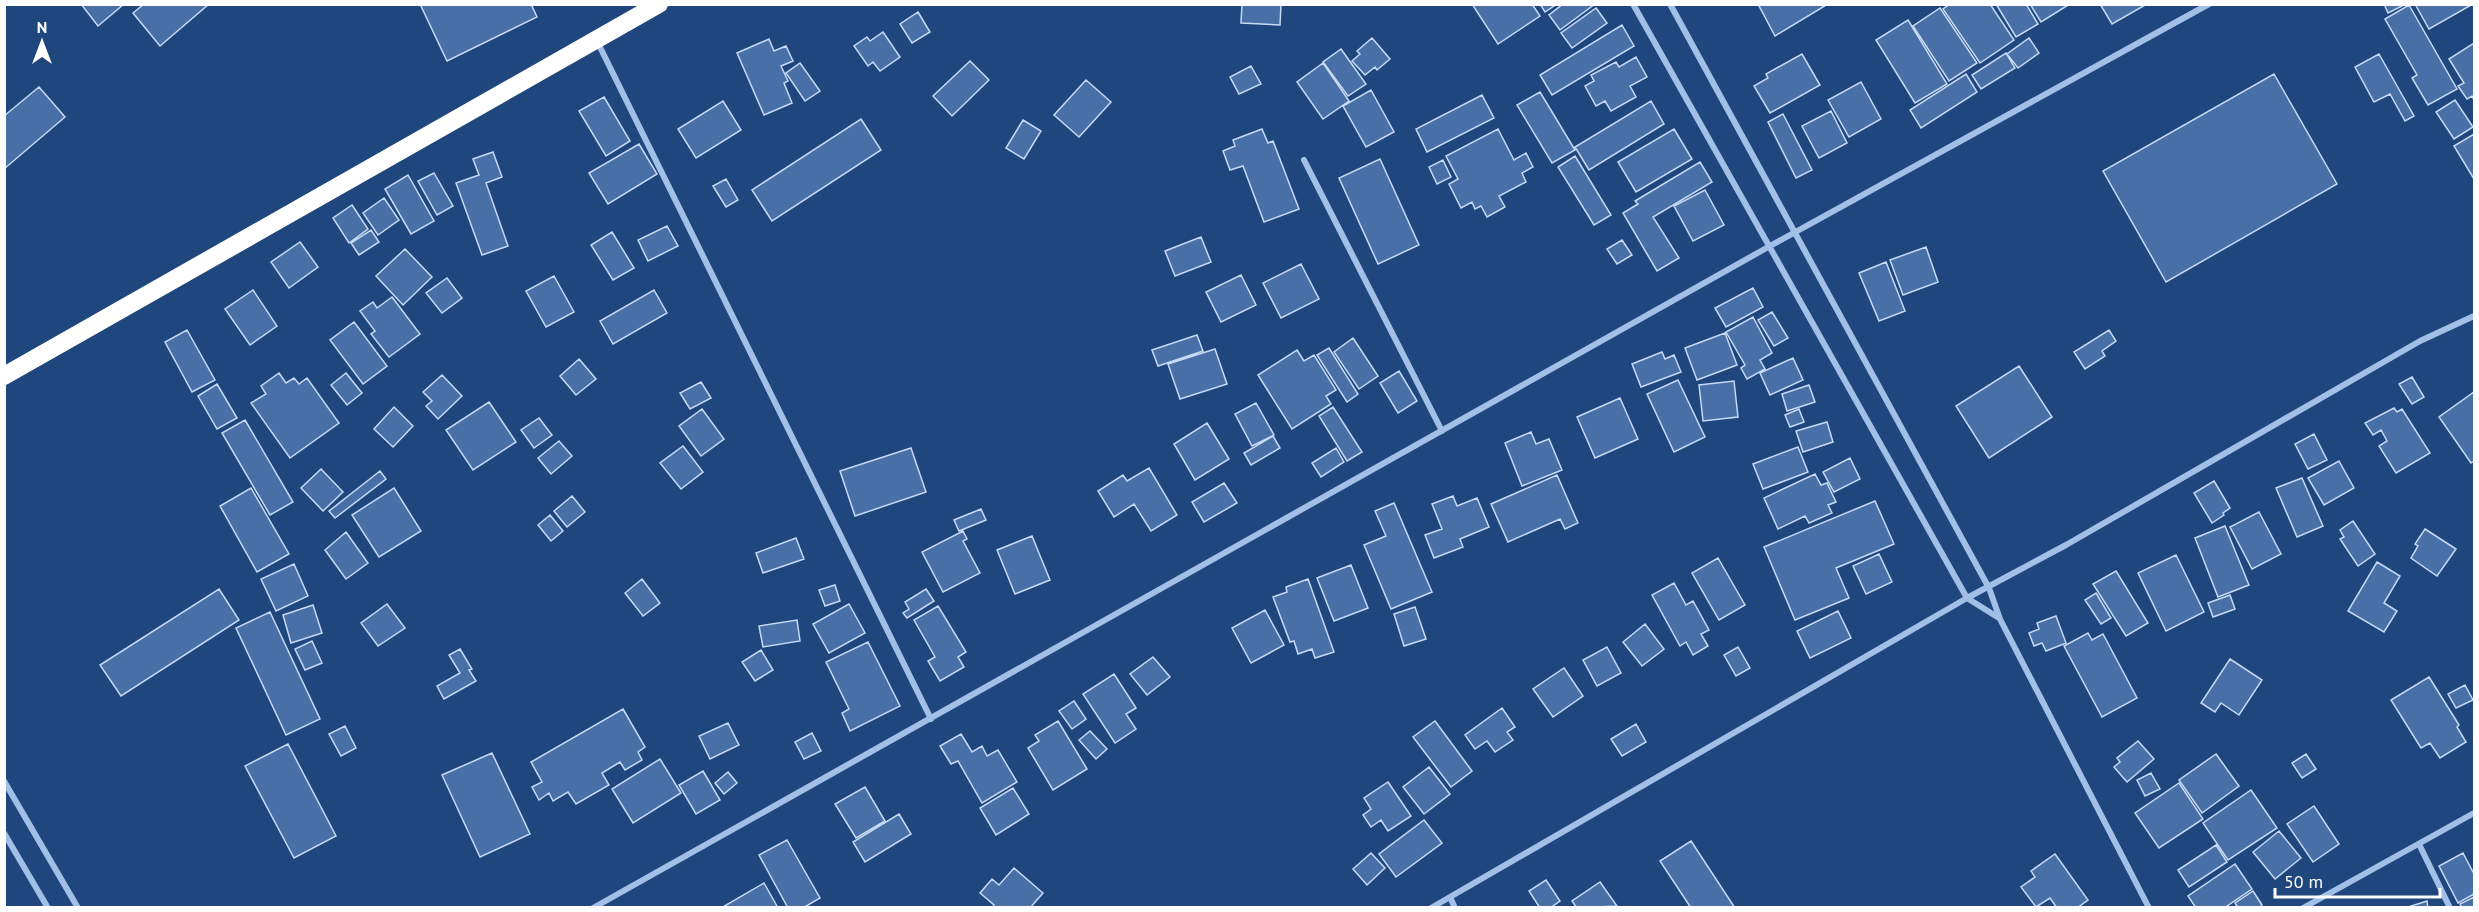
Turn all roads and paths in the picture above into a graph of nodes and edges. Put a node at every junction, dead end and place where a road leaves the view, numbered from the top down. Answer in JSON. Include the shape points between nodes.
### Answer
{"nodes":[{"id":1,"x":659,"y":4,"type":"edge"},
{"id":2,"x":1633,"y":4,"type":"edge"},
{"id":3,"x":1670,"y":4,"type":"edge"},
{"id":4,"x":2209,"y":4,"type":"edge"},
{"id":5,"x":596,"y":40,"type":"junction"},
{"id":6,"x":1304,"y":160,"type":"dead end"},
{"id":7,"x":1796,"y":232,"type":"junction"},
{"id":8,"x":1770,"y":246,"type":"junction"},
{"id":9,"x":2475,"y":316,"type":"edge"},
{"id":10,"x":4,"y":376,"type":"edge"},
{"id":11,"x":1442,"y":431,"type":"junction"},
{"id":12,"x":1989,"y":588,"type":"junction"},
{"id":13,"x":1967,"y":598,"type":"junction"},
{"id":14,"x":2000,"y":619,"type":"junction"},
{"id":15,"x":931,"y":719,"type":"junction"},
{"id":16,"x":4,"y":781,"type":"edge"},
{"id":17,"x":2475,"y":813,"type":"edge"},
{"id":18,"x":4,"y":833,"type":"edge"},
{"id":19,"x":2419,"y":844,"type":"junction"},
{"id":20,"x":1450,"y":897,"type":"junction"},
{"id":21,"x":48,"y":908,"type":"edge"},
{"id":22,"x":78,"y":908,"type":"edge"},
{"id":23,"x":593,"y":908,"type":"edge"},
{"id":24,"x":1431,"y":908,"type":"edge"},
{"id":25,"x":1455,"y":908,"type":"edge"},
{"id":26,"x":2149,"y":908,"type":"edge"},
{"id":27,"x":2303,"y":908,"type":"edge"},
{"id":28,"x":2450,"y":908,"type":"edge"}],
"edges":[{"from":1,"to":5,"type":"highway"},
{"from":2,"to":8,"type":"street"},
{"from":3,"to":7,"type":"street"},
{"from":4,"to":7,"type":"street"},
{"from":5,"to":10,"type":"highway"},
{"from":5,"to":15,"type":"street"},
{"from":6,"to":11,"type":"street"},
{"from":7,"to":8,"type":"street"},
{"from":7,"to":12,"type":"street"},
{"from":8,"to":11,"type":"street"},
{"from":8,"to":13,"type":"street"},
{"from":9,"to":12,"type":"street","via":[[2420,341]]},
{"from":11,"to":15,"type":"street"},
{"from":12,"to":13,"type":"street"},
{"from":12,"to":14,"type":"street"},
{"from":13,"to":14,"type":"street"},
{"from":13,"to":20,"type":"street"},
{"from":14,"to":26,"type":"street"},
{"from":15,"to":23,"type":"street"},
{"from":16,"to":22,"type":"street"},
{"from":17,"to":19,"type":"street"},
{"from":18,"to":21,"type":"street"},
{"from":19,"to":27,"type":"street"},
{"from":19,"to":28,"type":"street"},
{"from":20,"to":24,"type":"street"},
{"from":20,"to":25,"type":"street"}]}
